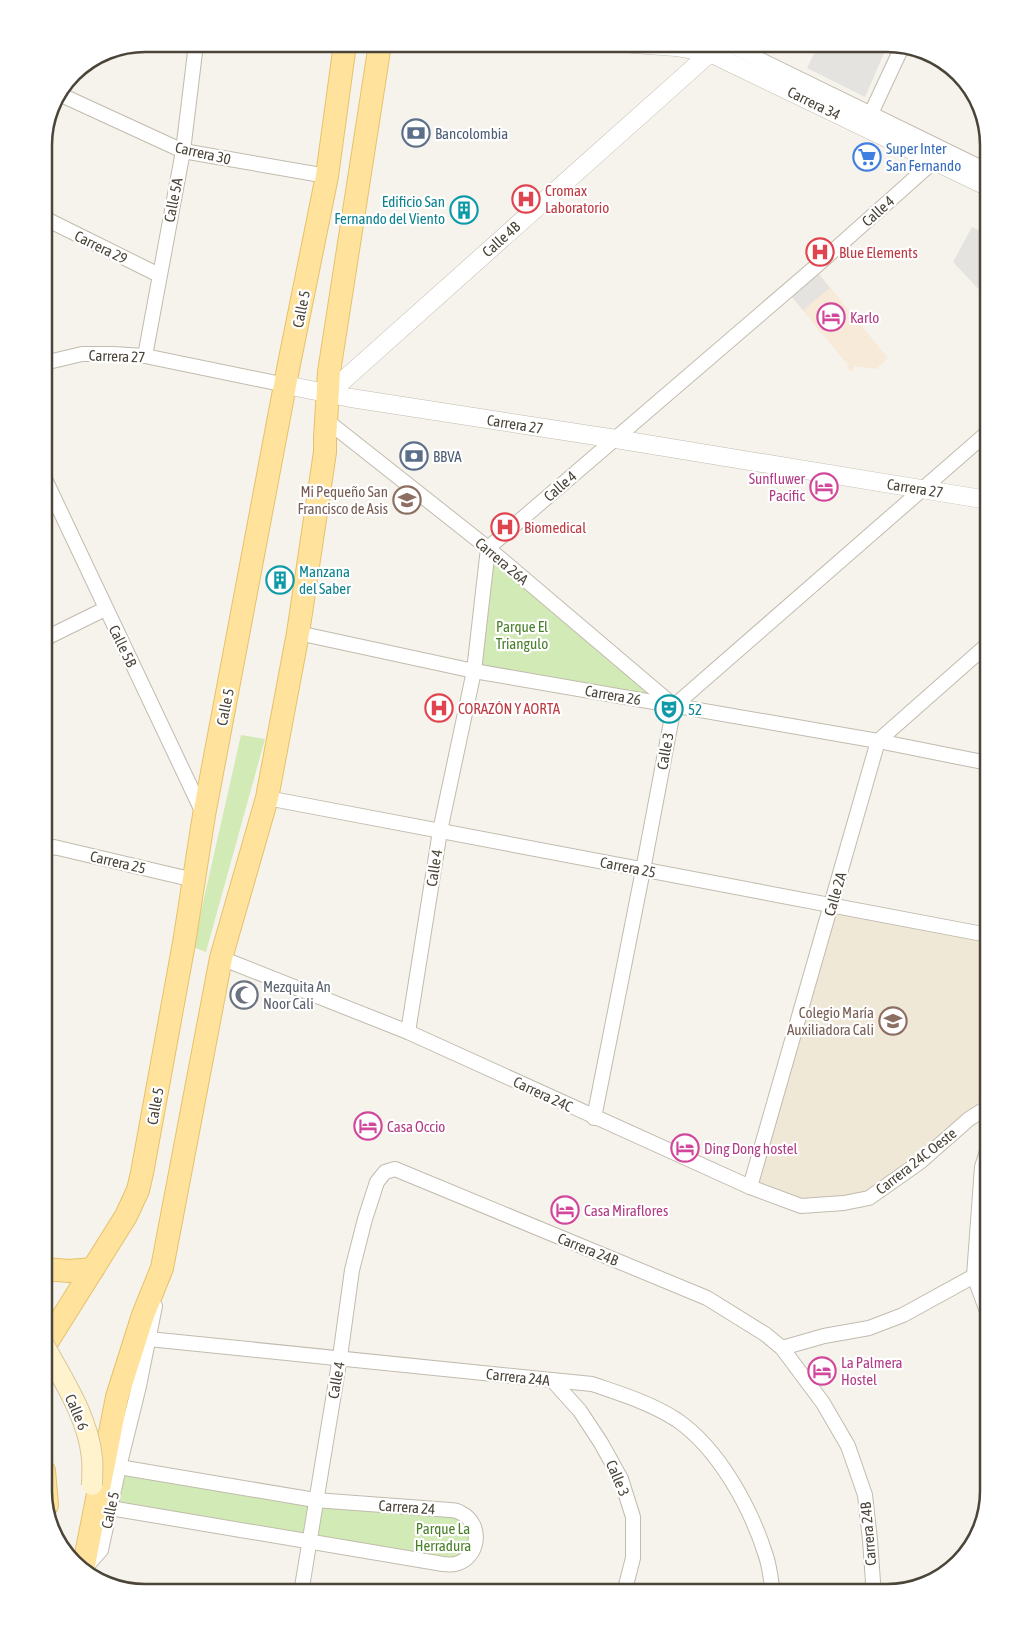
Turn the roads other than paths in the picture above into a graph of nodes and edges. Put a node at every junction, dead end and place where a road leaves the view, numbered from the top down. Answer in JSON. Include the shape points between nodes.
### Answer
{"nodes":[{"id":1,"x":195,"y":52,"type":"edge"},
{"id":2,"x":345,"y":52,"type":"edge"},
{"id":3,"x":379,"y":52,"type":"edge"},
{"id":4,"x":709,"y":53,"type":"edge"},
{"id":5,"x":724,"y":53,"type":"edge"},
{"id":6,"x":744,"y":53,"type":"edge"},
{"id":7,"x":899,"y":54,"type":"edge"},
{"id":8,"x":66,"y":97,"type":"edge"},
{"id":9,"x":868,"y":121,"type":"junction"},
{"id":10,"x":182,"y":152,"type":"junction"},
{"id":11,"x":934,"y":161,"type":"junction"},
{"id":12,"x":980,"y":168,"type":"edge"},
{"id":13,"x":327,"y":176,"type":"junction"},
{"id":14,"x":980,"y":183,"type":"edge"},
{"id":15,"x":53,"y":222,"type":"edge"},
{"id":16,"x":159,"y":275,"type":"junction"},
{"id":17,"x":145,"y":356,"type":"junction"},
{"id":18,"x":53,"y":362,"type":"edge"},
{"id":19,"x":286,"y":385,"type":"junction"},
{"id":20,"x":328,"y":394,"type":"junction"},
{"id":21,"x":326,"y":420,"type":"junction"},
{"id":22,"x":616,"y":439,"type":"junction"},
{"id":23,"x":980,"y":439,"type":"edge"},
{"id":24,"x":922,"y":489,"type":"junction"},
{"id":25,"x":53,"y":496,"type":"edge"},
{"id":26,"x":980,"y":499,"type":"edge"},
{"id":27,"x":488,"y":548,"type":"junction"},
{"id":28,"x":105,"y":609,"type":"junction"},
{"id":29,"x":298,"y":633,"type":"junction"},
{"id":30,"x":53,"y":635,"type":"edge"},
{"id":31,"x":980,"y":651,"type":"edge"},
{"id":32,"x":474,"y":670,"type":"junction"},
{"id":33,"x":674,"y":706,"type":"junction"},
{"id":34,"x":878,"y":741,"type":"junction"},
{"id":35,"x":980,"y":761,"type":"edge"},
{"id":36,"x":267,"y":798,"type":"junction"},
{"id":37,"x":204,"y":815,"type":"junction"},
{"id":38,"x":440,"y":831,"type":"junction"},
{"id":39,"x":52,"y":848,"type":"edge"},
{"id":40,"x":643,"y":870,"type":"junction"},
{"id":41,"x":194,"y":880,"type":"junction"},
{"id":42,"x":832,"y":906,"type":"junction"},
{"id":43,"x":980,"y":934,"type":"edge"},
{"id":44,"x":221,"y":958,"type":"junction"},
{"id":45,"x":408,"y":1032,"type":"junction"},
{"id":46,"x":980,"y":1112,"type":"edge"},
{"id":47,"x":594,"y":1118,"type":"junction"},
{"id":48,"x":385,"y":1172,"type":"joint"},
{"id":49,"x":750,"y":1188,"type":"junction"},
{"id":50,"x":980,"y":1195,"type":"edge"},
{"id":51,"x":869,"y":1198,"type":"joint"},
{"id":52,"x":162,"y":1268,"type":"junction"},
{"id":53,"x":92,"y":1269,"type":"junction"},
{"id":54,"x":52,"y":1270,"type":"edge"},
{"id":55,"x":974,"y":1276,"type":"junction"},
{"id":56,"x":980,"y":1292,"type":"edge"},
{"id":57,"x":52,"y":1333,"type":"edge"},
{"id":58,"x":149,"y":1339,"type":"junction"},
{"id":59,"x":782,"y":1348,"type":"junction"},
{"id":60,"x":340,"y":1357,"type":"junction"},
{"id":61,"x":52,"y":1361,"type":"edge"},
{"id":62,"x":552,"y":1380,"type":"junction"},
{"id":63,"x":119,"y":1467,"type":"junction"},
{"id":64,"x":96,"y":1485,"type":"junction"},
{"id":65,"x":315,"y":1500,"type":"junction"},
{"id":66,"x":110,"y":1508,"type":"junction"},
{"id":67,"x":309,"y":1541,"type":"junction"},
{"id":68,"x":84,"y":1561,"type":"edge"},
{"id":69,"x":88,"y":1564,"type":"edge"},
{"id":70,"x":302,"y":1584,"type":"edge"},
{"id":71,"x":626,"y":1584,"type":"edge"},
{"id":72,"x":772,"y":1584,"type":"edge"},
{"id":73,"x":872,"y":1584,"type":"edge"}],
"edges":[{"from":1,"to":10,"type":"street","name":"Calle 5A"},
{"from":2,"to":13,"type":"main road","name":"Calle 5"},
{"from":3,"to":20,"type":"main road","name":"Calle 5"},
{"from":4,"to":20,"type":"street","name":"Calle 4B"},
{"from":5,"to":9,"type":"street","name":"Carrera 34"},
{"from":6,"to":9,"type":"street","name":"Carrera 34"},
{"from":7,"to":9,"type":"street"},
{"from":8,"to":10,"type":"street","name":"Carrera 30"},
{"from":9,"to":11,"type":"street","name":"Carrera 34"},
{"from":9,"to":12,"type":"street","name":"Carrera 34"},
{"from":10,"to":13,"type":"street","name":"Carrera 30"},
{"from":10,"to":16,"type":"street","name":"Calle 5A"},
{"from":11,"to":14,"type":"street","name":"Carrera 34"},
{"from":11,"to":22,"type":"street","name":"Calle 4"},
{"from":13,"to":19,"type":"main road","name":"Calle 5"},
{"from":15,"to":16,"type":"street","name":"Carrera 29"},
{"from":16,"to":17,"type":"street","name":"Calle 5A"},
{"from":17,"to":18,"type":"street","name":"Carrera 27","via":[[82,354]]},
{"from":17,"to":19,"type":"street","name":"Carrera 27"},
{"from":19,"to":20,"type":"street","name":"Carrera 27"},
{"from":19,"to":37,"type":"main road","name":"Calle 5"},
{"from":20,"to":21,"type":"main road","name":"Calle 5"},
{"from":20,"to":22,"type":"street","name":"Carrera 27"},
{"from":21,"to":27,"type":"street","name":"Carrera 26A"},
{"from":21,"to":29,"type":"main road","name":"Calle 5","via":[[326,452]]},
{"from":22,"to":24,"type":"street","name":"Carrera 27"},
{"from":22,"to":27,"type":"street","name":"Calle 4"},
{"from":23,"to":24,"type":"street"},
{"from":24,"to":26,"type":"street","name":"Carrera 27"},
{"from":24,"to":33,"type":"street"},
{"from":25,"to":28,"type":"street","name":"Calle 5B"},
{"from":27,"to":32,"type":"street","name":"Calle 4"},
{"from":27,"to":33,"type":"street","name":"Carrera 26A"},
{"from":28,"to":30,"type":"street"},
{"from":28,"to":37,"type":"street","name":"Calle 5B"},
{"from":29,"to":32,"type":"street","name":"Carrera 26"},
{"from":29,"to":36,"type":"main road","name":"Calle 5"},
{"from":31,"to":34,"type":"street"},
{"from":32,"to":33,"type":"street","name":"Carrera 26"},
{"from":32,"to":38,"type":"street","name":"Calle 4"},
{"from":33,"to":34,"type":"street","name":"Carrera 26"},
{"from":33,"to":40,"type":"street","name":"Calle 3"},
{"from":34,"to":35,"type":"street","name":"Carrera 26"},
{"from":34,"to":42,"type":"street","name":"Calle 2A"},
{"from":36,"to":38,"type":"street","name":"Carrera 25"},
{"from":36,"to":44,"type":"main road","name":"Calle 5"},
{"from":37,"to":41,"type":"main road","name":"Calle 5"},
{"from":38,"to":40,"type":"street","name":"Carrera 25"},
{"from":38,"to":45,"type":"street","name":"Calle 4"},
{"from":39,"to":41,"type":"street","name":"Carrera 25"},
{"from":40,"to":42,"type":"street","name":"Carrera 25"},
{"from":40,"to":47,"type":"street","name":"Calle 3"},
{"from":41,"to":53,"type":"main road","name":"Calle 5","via":[[140,1181],[131,1207]]},
{"from":42,"to":43,"type":"street","name":"Carrera 25"},
{"from":42,"to":49,"type":"street","name":"Calle 2A"},
{"from":44,"to":45,"type":"street","name":"Carrera 24C"},
{"from":44,"to":52,"type":"main road","name":"Calle 5"},
{"from":45,"to":47,"type":"street","name":"Carrera 24C"},
{"from":46,"to":51,"type":"street","name":"Carrera 24C Oeste","via":[[920,1162]]},
{"from":47,"to":49,"type":"street","name":"Carrera 24C"},
{"from":48,"to":59,"type":"street","name":"Carrera 24B","via":[[395,1169],[707,1298]]},
{"from":48,"to":60,"type":"street","name":"Calle 4","via":[[377,1182],[352,1270]]},
{"from":49,"to":51,"type":"street","name":"Carrera 24C","via":[[801,1206]]},
{"from":50,"to":55,"type":"street"},
{"from":52,"to":58,"type":"street","name":"Calle 5"},
{"from":52,"to":64,"type":"main road","name":"Calle 5","via":[[117,1397]]},
{"from":53,"to":54,"type":"main road"},
{"from":53,"to":57,"type":"main road","name":"Calle 5"},
{"from":55,"to":56,"type":"street"},
{"from":55,"to":59,"type":"street","via":[[903,1314],[869,1328]]},
{"from":58,"to":60,"type":"street","name":"Carrera 24A"},
{"from":58,"to":63,"type":"street","name":"Calle 5"},
{"from":59,"to":73,"type":"street","name":"Carrera 24B","via":[[823,1403],[848,1446],[864,1495]]},
{"from":60,"to":62,"type":"street","name":"Carrera 24A"},
{"from":60,"to":65,"type":"street","name":"Calle 4"},
{"from":61,"to":64,"type":"main road","name":"Calle 6","bridge":true,"via":[[78,1408]]},
{"from":62,"to":71,"type":"street","name":"Calle 3","via":[[580,1411],[621,1479],[632,1517],[633,1558]]},
{"from":62,"to":72,"type":"street","name":"Carrera 24A","via":[[592,1384],[634,1398],[677,1420],[707,1448],[729,1476],[752,1516],[767,1557]]},
{"from":63,"to":65,"type":"street","name":"Carrera 24"},
{"from":63,"to":66,"type":"street","name":"Calle 5"},
{"from":64,"to":68,"type":"main road","name":"Calle 5"},
{"from":65,"to":67,"type":"street","name":"Calle 4"},
{"from":65,"to":67,"type":"street","name":"Carrera 24","via":[[461,1512],[476,1529],[476,1541],[473,1552],[465,1560],[442,1564]]},
{"from":66,"to":67,"type":"street","name":"Carrera 24"},
{"from":66,"to":69,"type":"street","name":"Calle 5","via":[[101,1550]]},
{"from":67,"to":70,"type":"street","name":"Calle 4"}]}
